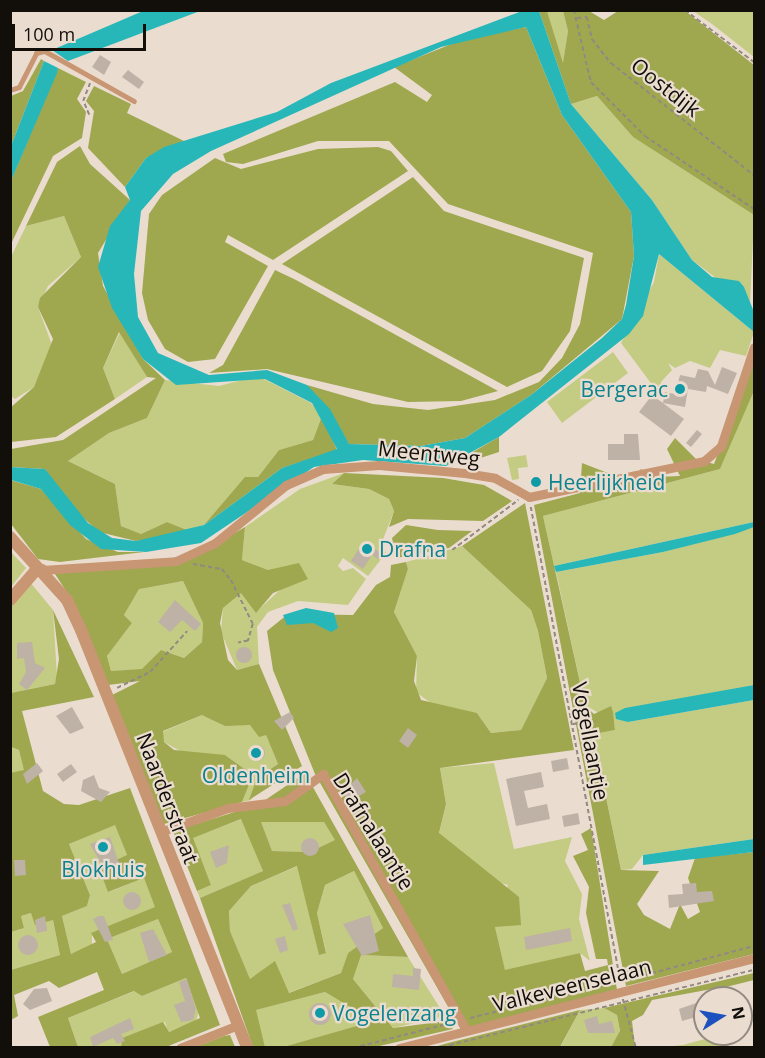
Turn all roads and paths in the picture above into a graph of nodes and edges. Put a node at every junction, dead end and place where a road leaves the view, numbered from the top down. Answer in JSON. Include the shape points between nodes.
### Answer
{"nodes":[{"id":1,"x":574,"y":10,"type":"edge"},
{"id":2,"x":685,"y":10,"type":"edge"},
{"id":3,"x":575,"y":18,"type":"junction"},
{"id":4,"x":754,"y":62,"type":"edge"},
{"id":5,"x":91,"y":79,"type":"junction"},
{"id":6,"x":10,"y":90,"type":"edge"},
{"id":7,"x":134,"y":101,"type":"dead end"},
{"id":8,"x":89,"y":115,"type":"dead end"},
{"id":9,"x":754,"y":175,"type":"edge"},
{"id":10,"x":754,"y":209,"type":"edge"},
{"id":11,"x":754,"y":347,"type":"edge"},
{"id":12,"x":525,"y":496,"type":"junction"},
{"id":13,"x":10,"y":537,"type":"edge"},
{"id":14,"x":452,"y":550,"type":"dead end"},
{"id":15,"x":176,"y":561,"type":"junction"},
{"id":16,"x":42,"y":570,"type":"junction"},
{"id":17,"x":10,"y":600,"type":"edge"},
{"id":18,"x":187,"y":632,"type":"dead end"},
{"id":19,"x":238,"y":643,"type":"dead end"},
{"id":20,"x":106,"y":692,"type":"junction"},
{"id":21,"x":596,"y":721,"type":"dead end"},
{"id":22,"x":573,"y":724,"type":"junction"},
{"id":23,"x":156,"y":832,"type":"junction"},
{"id":24,"x":754,"y":946,"type":"edge"},
{"id":25,"x":754,"y":958,"type":"edge"},
{"id":26,"x":754,"y":970,"type":"edge"},
{"id":27,"x":621,"y":987,"type":"junction"},
{"id":28,"x":623,"y":1002,"type":"junction"},
{"id":29,"x":462,"y":1020,"type":"junction"},
{"id":30,"x":238,"y":1025,"type":"junction"},
{"id":31,"x":466,"y":1030,"type":"junction"},
{"id":32,"x":180,"y":1047,"type":"edge"},
{"id":33,"x":247,"y":1047,"type":"edge"},
{"id":34,"x":353,"y":1047,"type":"edge"},
{"id":35,"x":399,"y":1047,"type":"edge"},
{"id":36,"x":441,"y":1047,"type":"edge"},
{"id":37,"x":636,"y":1047,"type":"edge"}],
"edges":[{"from":1,"to":3,"type":"path"},
{"from":2,"to":4,"type":"path"},
{"from":3,"to":9,"type":"path","name":"Oostdijk","via":[[587,17],[592,39],[611,63]]},
{"from":3,"to":10,"type":"path","via":[[591,81],[645,136]]},
{"from":5,"to":6,"type":"lane","via":[[45,51],[36,52],[20,87]]},
{"from":5,"to":7,"type":"lane"},
{"from":5,"to":8,"type":"path","via":[[83,101]]},
{"from":11,"to":12,"type":"street","via":[[712,457]]},
{"from":12,"to":14,"type":"path"},
{"from":12,"to":15,"type":"street","name":"Meentweg","via":[[495,478],[465,472],[379,465],[323,468],[286,485],[215,543]]},
{"from":12,"to":22,"type":"path","name":"Vogellaantje"},
{"from":13,"to":16,"type":"street","name":"Naarderstraat"},
{"from":15,"to":16,"type":"street","name":"Meentweg"},
{"from":15,"to":19,"type":"path","via":[[222,568],[253,624],[248,641]]},
{"from":16,"to":17,"type":"street","via":[[35,571]]},
{"from":16,"to":20,"type":"street","name":"Naarderstraat","via":[[67,600]]},
{"from":18,"to":20,"type":"path","via":[[150,672]]},
{"from":20,"to":23,"type":"street","name":"Naarderstraat"},
{"from":21,"to":22,"type":"path"},
{"from":22,"to":27,"type":"path","name":"Vogellaantje"},
{"from":23,"to":29,"type":"street","name":"Drafnalaantje","via":[[228,808],[285,801],[323,774]]},
{"from":23,"to":30,"type":"street","name":"Naarderstraat"},
{"from":24,"to":27,"type":"path"},
{"from":25,"to":27,"type":"street","name":"Valkeveenselaan"},
{"from":26,"to":28,"type":"path"},
{"from":27,"to":28,"type":"path","name":"Vogellaantje"},
{"from":27,"to":29,"type":"path"},
{"from":27,"to":31,"type":"street","name":"Valkeveenselaan"},
{"from":28,"to":36,"type":"path"},
{"from":28,"to":37,"type":"path","name":"Vogellaantje"},
{"from":29,"to":31,"type":"street","name":"Drafnalaantje"},
{"from":29,"to":34,"type":"path"},
{"from":30,"to":32,"type":"street"},
{"from":30,"to":33,"type":"street","name":"Naarderstraat"},
{"from":31,"to":35,"type":"street","name":"Valkeveenselaan"}]}
